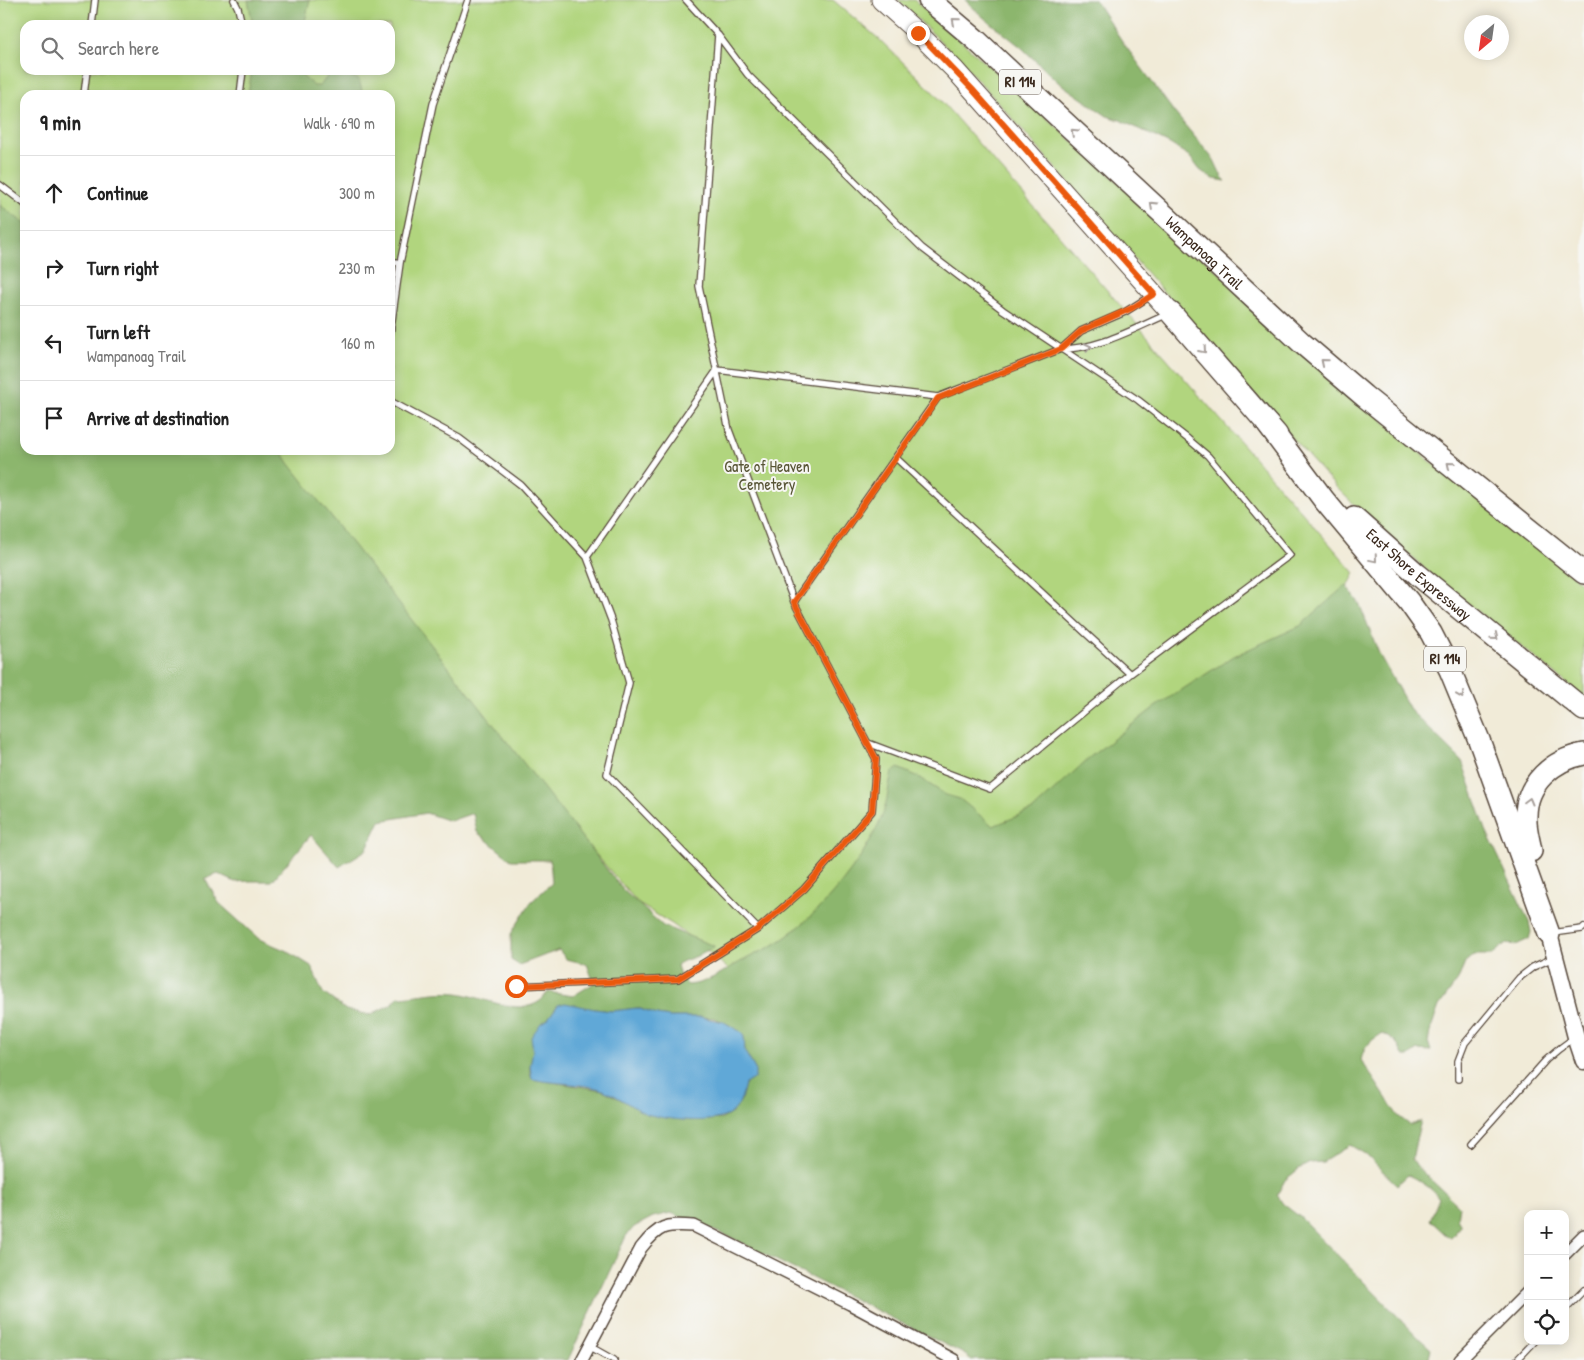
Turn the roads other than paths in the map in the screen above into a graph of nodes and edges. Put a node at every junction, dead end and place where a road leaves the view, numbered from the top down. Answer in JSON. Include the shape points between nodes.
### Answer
{"nodes":[{"id":1,"x":95,"y":0,"type":"edge"},
{"id":2,"x":234,"y":0,"type":"edge"},
{"id":3,"x":468,"y":0,"type":"edge"},
{"id":4,"x":686,"y":0,"type":"edge"},
{"id":5,"x":881,"y":0,"type":"edge"},
{"id":6,"x":930,"y":0,"type":"edge"},
{"id":7,"x":93,"y":20,"type":"edge"},
{"id":8,"x":241,"y":20,"type":"edge"},
{"id":9,"x":718,"y":35,"type":"junction"},
{"id":10,"x":86,"y":75,"type":"edge"},
{"id":11,"x":242,"y":75,"type":"edge"},
{"id":12,"x":85,"y":90,"type":"edge"},
{"id":13,"x":241,"y":90,"type":"edge"},
{"id":14,"x":0,"y":185,"type":"edge"},
{"id":15,"x":20,"y":200,"type":"edge"},
{"id":16,"x":395,"y":262,"type":"edge"},
{"id":17,"x":400,"y":263,"type":"junction"},
{"id":18,"x":1154,"y":294,"type":"junction"},
{"id":19,"x":395,"y":299,"type":"edge"},
{"id":20,"x":1171,"y":313,"type":"junction"},
{"id":21,"x":1061,"y":349,"type":"junction"},
{"id":22,"x":717,"y":370,"type":"junction"},
{"id":23,"x":938,"y":398,"type":"junction"},
{"id":24,"x":395,"y":404,"type":"edge"},
{"id":25,"x":1268,"y":425,"type":"junction"},
{"id":26,"x":896,"y":458,"type":"junction"},
{"id":27,"x":1488,"y":495,"type":"junction"},
{"id":28,"x":587,"y":557,"type":"junction"},
{"id":29,"x":1584,"y":557,"type":"edge"},
{"id":30,"x":1584,"y":573,"type":"edge"},
{"id":31,"x":794,"y":602,"type":"junction"},
{"id":32,"x":1130,"y":674,"type":"junction"},
{"id":33,"x":1584,"y":710,"type":"edge"},
{"id":34,"x":868,"y":743,"type":"junction"},
{"id":35,"x":1584,"y":754,"type":"edge"},
{"id":36,"x":758,"y":929,"type":"junction"},
{"id":37,"x":1584,"y":929,"type":"edge"},
{"id":38,"x":1550,"y":934,"type":"junction"},
{"id":39,"x":1555,"y":957,"type":"junction"},
{"id":40,"x":516,"y":986,"type":"dead end"},
{"id":41,"x":1576,"y":1037,"type":"junction"},
{"id":42,"x":1584,"y":1061,"type":"edge"},
{"id":43,"x":1458,"y":1078,"type":"dead end"},
{"id":44,"x":1470,"y":1144,"type":"dead end"},
{"id":45,"x":1584,"y":1235,"type":"edge"},
{"id":46,"x":1569,"y":1250,"type":"edge"},
{"id":47,"x":1584,"y":1290,"type":"edge"},
{"id":48,"x":1524,"y":1296,"type":"edge"},
{"id":49,"x":1569,"y":1305,"type":"edge"},
{"id":50,"x":1531,"y":1345,"type":"edge"},
{"id":51,"x":589,"y":1346,"type":"junction"},
{"id":52,"x":582,"y":1360,"type":"edge"},
{"id":53,"x":614,"y":1360,"type":"edge"},
{"id":54,"x":954,"y":1360,"type":"edge"},
{"id":55,"x":1460,"y":1360,"type":"edge"},
{"id":56,"x":1517,"y":1360,"type":"edge"}],
"edges":[{"from":1,"to":7,"type":"lane"},
{"from":2,"to":8,"type":"lane"},
{"from":3,"to":17,"type":"lane","via":[[434,104]]},
{"from":4,"to":9,"type":"lane"},
{"from":5,"to":18,"type":"main road","number":"RI 114","via":[[955,70]]},
{"from":27,"to":6,"type":"highway","name":"Wampanoag Trail","number":"RI 114","one_way":true,"via":[[1303,344]]},
{"from":9,"to":21,"type":"lane","via":[[748,75],[922,248],[1003,310]]},
{"from":9,"to":22,"type":"lane","via":[[699,286]]},
{"from":10,"to":12,"type":"lane"},
{"from":11,"to":13,"type":"lane"},
{"from":14,"to":15,"type":"lane"},
{"from":16,"to":17,"type":"lane"},
{"from":17,"to":19,"type":"lane"},
{"from":18,"to":20,"type":"main road","number":"RI 114"},
{"from":18,"to":21,"type":"lane","via":[[1132,308],[1081,331]]},
{"from":21,"to":20,"type":"lane","one_way":true,"via":[[1096,345]]},
{"from":20,"to":25,"type":"highway","number":"RI 114","one_way":true},
{"from":21,"to":23,"type":"lane"},
{"from":21,"to":32,"type":"lane","via":[[1146,405],[1208,456],[1290,555]]},
{"from":22,"to":23,"type":"lane"},
{"from":22,"to":28,"type":"lane"},
{"from":22,"to":31,"type":"lane","via":[[729,430]]},
{"from":23,"to":26,"type":"lane"},
{"from":24,"to":28,"type":"lane","via":[[459,438],[521,485]]},
{"from":25,"to":33,"type":"highway","name":"East Shore Expressway","one_way":true,"via":[[1320,484],[1377,540]]},
{"from":25,"to":38,"type":"highway","number":"RI 114","one_way":true,"via":[[1431,633],[1476,734]]},
{"from":26,"to":31,"type":"lane"},
{"from":26,"to":32,"type":"lane"},
{"from":27,"to":29,"type":"highway"},
{"from":27,"to":30,"type":"highway","number":"RI 114"},
{"from":28,"to":36,"type":"lane","via":[[611,620],[629,683],[607,774]]},
{"from":31,"to":34,"type":"lane"},
{"from":32,"to":34,"type":"lane","via":[[990,789]]},
{"from":34,"to":36,"type":"lane","via":[[876,759],[872,811],[804,889]]},
{"from":38,"to":35,"type":"highway","one_way":true,"via":[[1527,830],[1528,802],[1535,785],[1548,770],[1564,760]]},
{"from":36,"to":40,"type":"lane","via":[[678,979]]},
{"from":37,"to":38,"type":"lane"},
{"from":38,"to":39,"type":"main road","number":"RI 114"},
{"from":39,"to":41,"type":"main road","number":"RI 114"},
{"from":39,"to":43,"type":"lane","via":[[1533,967],[1520,978],[1465,1043],[1458,1061]]},
{"from":41,"to":42,"type":"main road","number":"RI 114"},
{"from":41,"to":44,"type":"lane","via":[[1546,1060]]},
{"from":45,"to":46,"type":"street"},
{"from":47,"to":49,"type":"lane"},
{"from":48,"to":55,"type":"street"},
{"from":50,"to":56,"type":"lane"},
{"from":51,"to":52,"type":"street"},
{"from":51,"to":53,"type":"lane"},
{"from":51,"to":54,"type":"street","via":[[641,1248],[652,1234],[666,1225],[680,1225],[694,1226]]}]}
